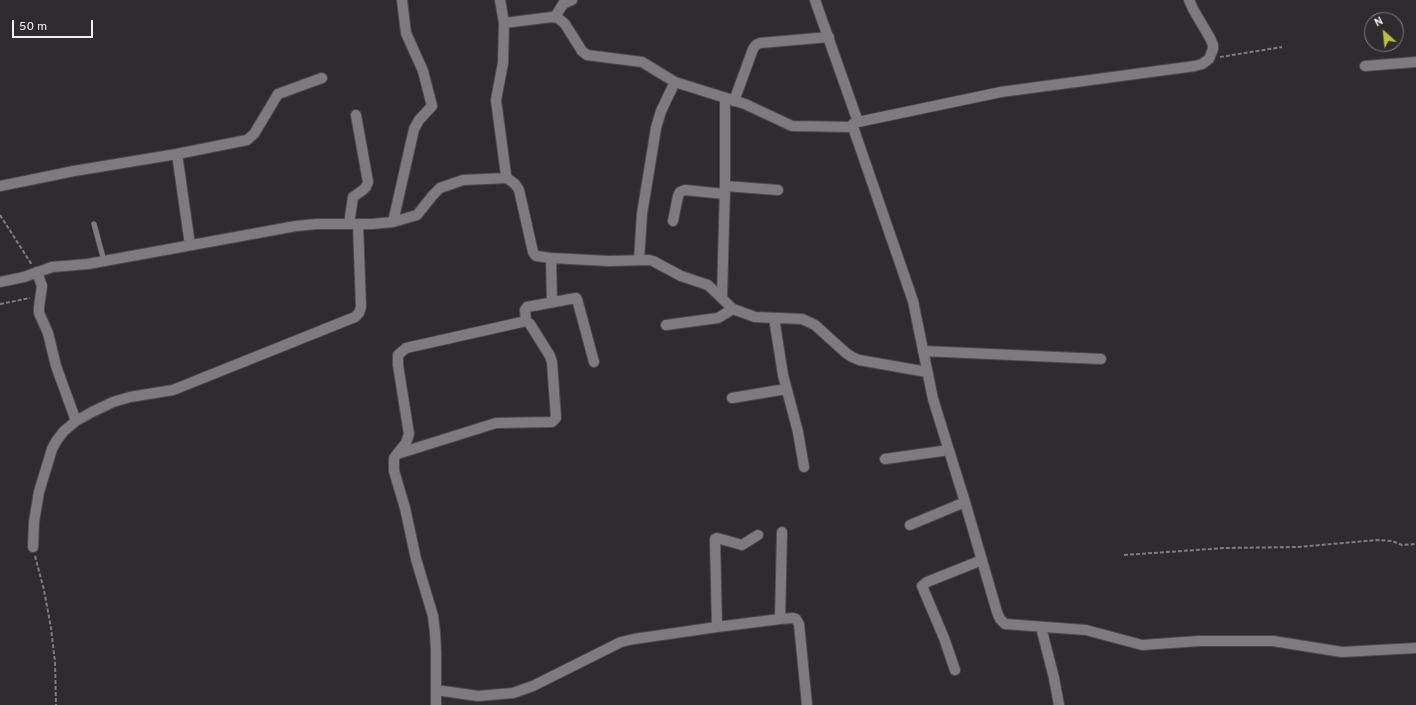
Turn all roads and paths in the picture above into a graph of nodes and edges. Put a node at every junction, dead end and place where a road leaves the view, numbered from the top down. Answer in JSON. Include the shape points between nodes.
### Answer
{"nodes":[{"id":1,"x":402,"y":0,"type":"edge"},
{"id":2,"x":500,"y":0,"type":"edge"},
{"id":3,"x":572,"y":0,"type":"edge"},
{"id":4,"x":815,"y":0,"type":"edge"},
{"id":5,"x":1189,"y":0,"type":"edge"},
{"id":6,"x":555,"y":17,"type":"junction"},
{"id":7,"x":504,"y":23,"type":"junction"},
{"id":8,"x":829,"y":37,"type":"junction"},
{"id":9,"x":1282,"y":47,"type":"dead end"},
{"id":10,"x":1209,"y":59,"type":"junction"},
{"id":11,"x":1416,"y":62,"type":"edge"},
{"id":12,"x":1365,"y":66,"type":"dead end"},
{"id":13,"x":322,"y":78,"type":"dead end"},
{"id":14,"x":675,"y":82,"type":"junction"},
{"id":15,"x":730,"y":99,"type":"junction"},
{"id":16,"x":356,"y":115,"type":"dead end"},
{"id":17,"x":855,"y":124,"type":"junction"},
{"id":18,"x":177,"y":154,"type":"junction"},
{"id":19,"x":507,"y":178,"type":"junction"},
{"id":20,"x":0,"y":186,"type":"edge"},
{"id":21,"x":725,"y":190,"type":"junction"},
{"id":22,"x":778,"y":190,"type":"dead end"},
{"id":23,"x":0,"y":215,"type":"edge"},
{"id":24,"x":673,"y":221,"type":"dead end"},
{"id":25,"x":393,"y":222,"type":"junction"},
{"id":26,"x":94,"y":224,"type":"dead end"},
{"id":27,"x":354,"y":224,"type":"junction"},
{"id":28,"x":190,"y":245,"type":"junction"},
{"id":29,"x":551,"y":258,"type":"junction"},
{"id":30,"x":639,"y":260,"type":"junction"},
{"id":31,"x":104,"y":261,"type":"junction"},
{"id":32,"x":37,"y":272,"type":"junction"},
{"id":33,"x":0,"y":282,"type":"edge"},
{"id":34,"x":40,"y":296,"type":"junction"},
{"id":35,"x":722,"y":298,"type":"junction"},
{"id":36,"x":552,"y":302,"type":"junction"},
{"id":37,"x":0,"y":304,"type":"edge"},
{"id":38,"x":733,"y":309,"type":"junction"},
{"id":39,"x":774,"y":318,"type":"junction"},
{"id":40,"x":526,"y":321,"type":"junction"},
{"id":41,"x":666,"y":325,"type":"dead end"},
{"id":42,"x":923,"y":351,"type":"junction"},
{"id":43,"x":1100,"y":359,"type":"dead end"},
{"id":44,"x":594,"y":362,"type":"dead end"},
{"id":45,"x":927,"y":372,"type":"junction"},
{"id":46,"x":786,"y":389,"type":"junction"},
{"id":47,"x":732,"y":398,"type":"dead end"},
{"id":48,"x":76,"y":421,"type":"junction"},
{"id":49,"x":949,"y":450,"type":"junction"},
{"id":50,"x":397,"y":454,"type":"junction"},
{"id":51,"x":885,"y":459,"type":"dead end"},
{"id":52,"x":804,"y":467,"type":"dead end"},
{"id":53,"x":965,"y":502,"type":"junction"},
{"id":54,"x":910,"y":525,"type":"dead end"},
{"id":55,"x":782,"y":532,"type":"dead end"},
{"id":56,"x":758,"y":535,"type":"dead end"},
{"id":57,"x":1416,"y":544,"type":"edge"},
{"id":58,"x":33,"y":547,"type":"joint"},
{"id":59,"x":1124,"y":555,"type":"dead end"},
{"id":60,"x":982,"y":560,"type":"junction"},
{"id":61,"x":780,"y":618,"type":"junction"},
{"id":62,"x":717,"y":627,"type":"junction"},
{"id":63,"x":1041,"y":627,"type":"junction"},
{"id":64,"x":1416,"y":648,"type":"edge"},
{"id":65,"x":955,"y":670,"type":"dead end"},
{"id":66,"x":436,"y":690,"type":"junction"},
{"id":67,"x":56,"y":705,"type":"edge"},
{"id":68,"x":436,"y":705,"type":"edge"},
{"id":69,"x":807,"y":705,"type":"edge"},
{"id":70,"x":1059,"y":705,"type":"edge"}],
"edges":[{"from":1,"to":25,"type":"street","via":[[406,33],[423,71],[432,106],[414,129]]},
{"from":2,"to":7,"type":"street"},
{"from":3,"to":6,"type":"street","via":[[563,4]]},
{"from":4,"to":8,"type":"street"},
{"from":5,"to":10,"type":"street","via":[[1213,44]]},
{"from":6,"to":7,"type":"street"},
{"from":6,"to":14,"type":"street","via":[[562,20],[584,54],[642,62]]},
{"from":7,"to":19,"type":"street","via":[[503,63],[496,100]]},
{"from":8,"to":15,"type":"street","via":[[756,45]]},
{"from":8,"to":17,"type":"street"},
{"from":9,"to":10,"type":"path"},
{"from":10,"to":17,"type":"street","via":[[1195,66],[1001,92]]},
{"from":11,"to":12,"type":"street"},
{"from":13,"to":18,"type":"street","via":[[278,94],[254,134],[247,140]]},
{"from":14,"to":15,"type":"street"},
{"from":14,"to":30,"type":"street","via":[[656,128],[642,214]]},
{"from":15,"to":17,"type":"street","via":[[792,126]]},
{"from":15,"to":21,"type":"street"},
{"from":16,"to":27,"type":"street","via":[[368,182],[363,190],[353,197]]},
{"from":17,"to":42,"type":"street","via":[[913,301]]},
{"from":18,"to":20,"type":"street"},
{"from":18,"to":28,"type":"street"},
{"from":19,"to":25,"type":"street","via":[[463,180],[440,188],[417,215]]},
{"from":19,"to":29,"type":"street","via":[[519,190],[533,252],[536,256]]},
{"from":21,"to":22,"type":"street"},
{"from":21,"to":24,"type":"street","via":[[680,192]]},
{"from":21,"to":35,"type":"street"},
{"from":23,"to":32,"type":"path"},
{"from":25,"to":27,"type":"street"},
{"from":26,"to":31,"type":"lane"},
{"from":27,"to":28,"type":"street","via":[[296,226]]},
{"from":27,"to":48,"type":"street","via":[[361,307],[355,317],[169,391],[142,394],[113,402]]},
{"from":28,"to":31,"type":"street"},
{"from":29,"to":30,"type":"street"},
{"from":29,"to":36,"type":"street"},
{"from":30,"to":35,"type":"street","via":[[653,261],[681,276],[702,282]]},
{"from":31,"to":32,"type":"street","via":[[63,265]]},
{"from":32,"to":33,"type":"street"},
{"from":32,"to":34,"type":"street","via":[[42,286]]},
{"from":34,"to":37,"type":"path"},
{"from":34,"to":48,"type":"street","via":[[39,313],[48,333],[56,366]]},
{"from":35,"to":38,"type":"street"},
{"from":36,"to":40,"type":"street","via":[[527,306]]},
{"from":36,"to":44,"type":"street","via":[[577,299]]},
{"from":38,"to":39,"type":"street","via":[[755,317]]},
{"from":38,"to":41,"type":"street","via":[[718,318]]},
{"from":39,"to":45,"type":"street","via":[[809,321],[846,353],[859,360]]},
{"from":39,"to":46,"type":"street"},
{"from":40,"to":50,"type":"street","via":[[401,351],[398,355],[398,365],[409,434],[408,440]]},
{"from":40,"to":50,"type":"street","via":[[551,359],[556,418],[552,422],[490,424]]},
{"from":42,"to":43,"type":"street"},
{"from":42,"to":45,"type":"street"},
{"from":45,"to":49,"type":"street"},
{"from":46,"to":47,"type":"street"},
{"from":46,"to":52,"type":"street","via":[[798,432]]},
{"from":48,"to":58,"type":"street","via":[[60,435],[52,449],[39,492]]},
{"from":49,"to":51,"type":"street"},
{"from":49,"to":53,"type":"street"},
{"from":50,"to":66,"type":"street","via":[[394,458],[394,471],[433,616]]},
{"from":53,"to":54,"type":"street"},
{"from":53,"to":60,"type":"street"},
{"from":55,"to":61,"type":"street"},
{"from":56,"to":62,"type":"street","via":[[742,545],[715,539]]},
{"from":57,"to":59,"type":"path","via":[[1402,545],[1377,540],[1298,547],[1225,548]]},
{"from":58,"to":67,"type":"path","via":[[51,628]]},
{"from":60,"to":63,"type":"street","via":[[1000,619],[1005,624]]},
{"from":60,"to":65,"type":"street","via":[[922,586]]},
{"from":61,"to":62,"type":"street"},
{"from":61,"to":69,"type":"street","via":[[793,618],[799,624]]},
{"from":62,"to":66,"type":"street","via":[[621,642],[533,686],[513,693],[478,696]]},
{"from":63,"to":64,"type":"street","via":[[1086,630],[1142,645],[1199,641],[1273,642],[1342,652]]},
{"from":63,"to":70,"type":"street"},
{"from":66,"to":68,"type":"street"}]}
